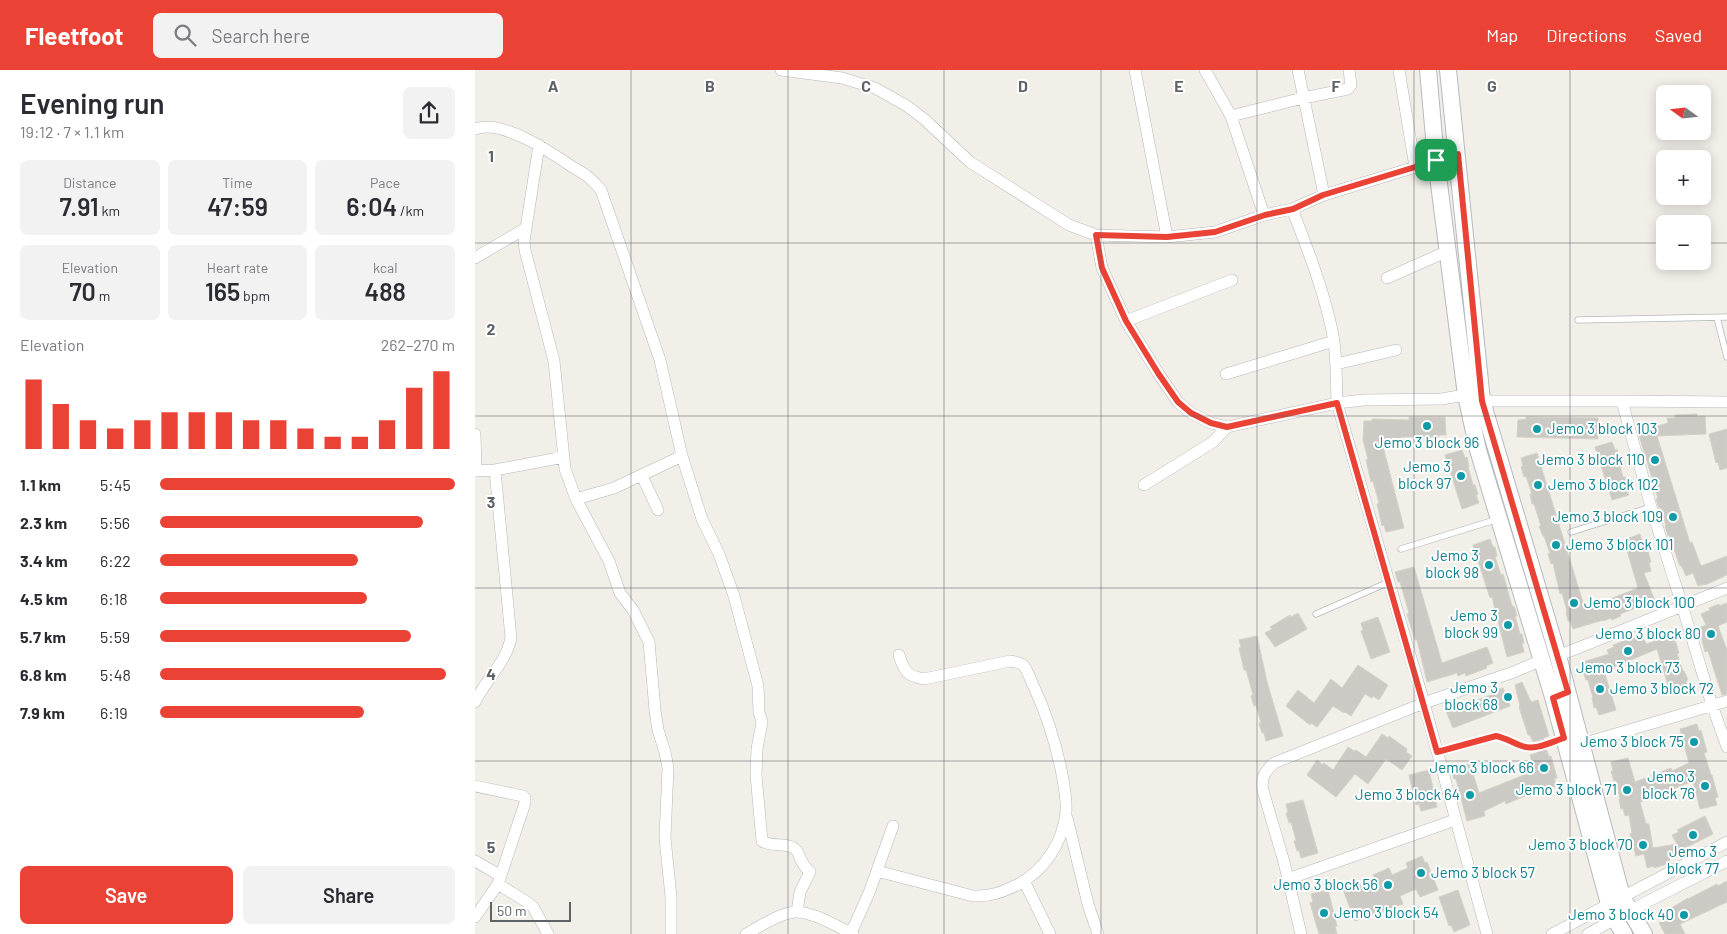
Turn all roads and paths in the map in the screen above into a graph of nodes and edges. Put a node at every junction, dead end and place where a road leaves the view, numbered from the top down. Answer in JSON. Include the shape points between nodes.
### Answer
{"nodes":[{"id":1,"x":781,"y":70,"type":"edge"},
{"id":2,"x":1135,"y":70,"type":"edge"},
{"id":3,"x":1205,"y":70,"type":"edge"},
{"id":4,"x":1299,"y":70,"type":"edge"},
{"id":5,"x":1349,"y":70,"type":"edge"},
{"id":6,"x":1399,"y":70,"type":"edge"},
{"id":7,"x":1428,"y":70,"type":"edge"},
{"id":8,"x":1448,"y":70,"type":"edge"},
{"id":9,"x":1303,"y":98,"type":"junction"},
{"id":10,"x":1231,"y":116,"type":"junction"},
{"id":11,"x":475,"y":129,"type":"edge"},
{"id":12,"x":539,"y":145,"type":"junction"},
{"id":13,"x":1458,"y":154,"type":"junction"},
{"id":14,"x":1436,"y":160,"type":"junction"},
{"id":15,"x":1415,"y":167,"type":"junction"},
{"id":16,"x":1323,"y":195,"type":"junction"},
{"id":17,"x":1293,"y":209,"type":"junction"},
{"id":18,"x":1265,"y":215,"type":"junction"},
{"id":19,"x":526,"y":228,"type":"junction"},
{"id":20,"x":1096,"y":235,"type":"junction"},
{"id":21,"x":1167,"y":237,"type":"junction"},
{"id":22,"x":1448,"y":251,"type":"junction"},
{"id":23,"x":475,"y":258,"type":"edge"},
{"id":24,"x":1387,"y":278,"type":"dead end"},
{"id":25,"x":1232,"y":280,"type":"dead end"},
{"id":26,"x":1727,"y":317,"type":"edge"},
{"id":27,"x":1717,"y":318,"type":"junction"},
{"id":28,"x":1578,"y":320,"type":"dead end"},
{"id":29,"x":1126,"y":321,"type":"junction"},
{"id":30,"x":1333,"y":341,"type":"junction"},
{"id":31,"x":1395,"y":350,"type":"dead end"},
{"id":32,"x":1727,"y":357,"type":"edge"},
{"id":33,"x":1335,"y":364,"type":"junction"},
{"id":34,"x":1226,"y":374,"type":"dead end"},
{"id":35,"x":1474,"y":398,"type":"junction"},
{"id":36,"x":1622,"y":401,"type":"junction"},
{"id":37,"x":1727,"y":402,"type":"edge"},
{"id":38,"x":1337,"y":403,"type":"junction"},
{"id":39,"x":1227,"y":427,"type":"junction"},
{"id":40,"x":475,"y":434,"type":"edge"},
{"id":41,"x":1495,"y":444,"type":"junction"},
{"id":42,"x":1479,"y":450,"type":"junction"},
{"id":43,"x":682,"y":456,"type":"junction"},
{"id":44,"x":564,"y":457,"type":"junction"},
{"id":45,"x":495,"y":470,"type":"junction"},
{"id":46,"x":476,"y":471,"type":"edge"},
{"id":47,"x":641,"y":476,"type":"junction"},
{"id":48,"x":1144,"y":485,"type":"dead end"},
{"id":49,"x":576,"y":499,"type":"junction"},
{"id":50,"x":1651,"y":507,"type":"junction"},
{"id":51,"x":658,"y":510,"type":"dead end"},
{"id":52,"x":1500,"y":518,"type":"junction"},
{"id":53,"x":1571,"y":532,"type":"dead end"},
{"id":54,"x":1401,"y":549,"type":"dead end"},
{"id":55,"x":1389,"y":582,"type":"junction"},
{"id":56,"x":1727,"y":588,"type":"edge"},
{"id":57,"x":1682,"y":605,"type":"junction"},
{"id":58,"x":1316,"y":614,"type":"dead end"},
{"id":59,"x":899,"y":655,"type":"dead end"},
{"id":60,"x":1558,"y":656,"type":"junction"},
{"id":61,"x":1542,"y":660,"type":"junction"},
{"id":62,"x":1561,"y":695,"type":"junction"},
{"id":63,"x":1727,"y":701,"type":"edge"},
{"id":64,"x":475,"y":702,"type":"edge"},
{"id":65,"x":1423,"y":703,"type":"junction"},
{"id":66,"x":1712,"y":705,"type":"junction"},
{"id":67,"x":1564,"y":738,"type":"junction"},
{"id":68,"x":1582,"y":744,"type":"junction"},
{"id":69,"x":1727,"y":747,"type":"edge"},
{"id":70,"x":1437,"y":752,"type":"junction"},
{"id":71,"x":475,"y":786,"type":"edge"},
{"id":72,"x":1066,"y":812,"type":"junction"},
{"id":73,"x":1455,"y":820,"type":"junction"},
{"id":74,"x":893,"y":826,"type":"dead end"},
{"id":75,"x":1727,"y":842,"type":"edge"},
{"id":76,"x":1715,"y":850,"type":"junction"},
{"id":77,"x":475,"y":861,"type":"edge"},
{"id":78,"x":1725,"y":862,"type":"edge"},
{"id":79,"x":877,"y":871,"type":"junction"},
{"id":80,"x":1288,"y":879,"type":"junction"},
{"id":81,"x":500,"y":880,"type":"junction"},
{"id":82,"x":1025,"y":881,"type":"junction"},
{"id":83,"x":1619,"y":908,"type":"junction"},
{"id":84,"x":797,"y":912,"type":"junction"},
{"id":85,"x":475,"y":917,"type":"edge"},
{"id":86,"x":852,"y":933,"type":"edge"},
{"id":87,"x":548,"y":934,"type":"edge"},
{"id":88,"x":671,"y":934,"type":"edge"},
{"id":89,"x":745,"y":934,"type":"edge"},
{"id":90,"x":1050,"y":934,"type":"edge"},
{"id":91,"x":1098,"y":934,"type":"edge"},
{"id":92,"x":1301,"y":934,"type":"edge"},
{"id":93,"x":1487,"y":934,"type":"edge"},
{"id":94,"x":1552,"y":934,"type":"edge"},
{"id":95,"x":1589,"y":934,"type":"edge"},
{"id":96,"x":1624,"y":934,"type":"edge"},
{"id":97,"x":1644,"y":934,"type":"edge"}],
"edges":[{"from":1,"to":20,"type":"street","via":[[842,78],[875,88],[918,114],[969,162],[1069,225]]},
{"from":2,"to":21,"type":"street"},
{"from":3,"to":10,"type":"street"},
{"from":4,"to":9,"type":"street"},
{"from":5,"to":9,"type":"street","via":[[1351,85],[1348,90]]},
{"from":6,"to":15,"type":"street"},
{"from":7,"to":14,"type":"street"},
{"from":8,"to":13,"type":"street"},
{"from":9,"to":10,"type":"street"},
{"from":9,"to":16,"type":"street"},
{"from":10,"to":18,"type":"street"},
{"from":11,"to":12,"type":"street","via":[[483,126],[505,130]]},
{"from":12,"to":19,"type":"street"},
{"from":12,"to":43,"type":"street","via":[[588,176],[601,190],[660,360]]},
{"from":13,"to":14,"type":"street"},
{"from":13,"to":35,"type":"street"},
{"from":14,"to":15,"type":"street"},
{"from":14,"to":22,"type":"street"},
{"from":15,"to":16,"type":"street"},
{"from":16,"to":17,"type":"street"},
{"from":17,"to":18,"type":"street"},
{"from":17,"to":30,"type":"street","via":[[1308,249]]},
{"from":18,"to":21,"type":"street","via":[[1215,232]]},
{"from":19,"to":23,"type":"street"},
{"from":19,"to":44,"type":"street","via":[[525,250],[553,361]]},
{"from":20,"to":21,"type":"street"},
{"from":20,"to":29,"type":"street","via":[[1102,268]]},
{"from":22,"to":24,"type":"street"},
{"from":22,"to":35,"type":"street"},
{"from":25,"to":29,"type":"street"},
{"from":26,"to":27,"type":"lane"},
{"from":27,"to":28,"type":"lane"},
{"from":27,"to":32,"type":"lane"},
{"from":29,"to":39,"type":"street","via":[[1178,402],[1191,413]]},
{"from":30,"to":33,"type":"street"},
{"from":30,"to":34,"type":"street"},
{"from":31,"to":33,"type":"street"},
{"from":33,"to":38,"type":"street"},
{"from":35,"to":36,"type":"street"},
{"from":35,"to":38,"type":"street"},
{"from":35,"to":41,"type":"street"},
{"from":35,"to":42,"type":"street"},
{"from":36,"to":37,"type":"street"},
{"from":36,"to":50,"type":"street"},
{"from":38,"to":39,"type":"street"},
{"from":38,"to":55,"type":"street"},
{"from":39,"to":48,"type":"street","via":[[1213,442]]},
{"from":40,"to":46,"type":"street"},
{"from":41,"to":42,"type":"street"},
{"from":41,"to":60,"type":"street"},
{"from":42,"to":52,"type":"street"},
{"from":43,"to":47,"type":"street"},
{"from":43,"to":84,"type":"street","via":[[702,519],[734,596],[758,686],[761,722],[757,775],[762,841],[794,849],[810,872],[800,892]]},
{"from":44,"to":45,"type":"street"},
{"from":44,"to":49,"type":"street"},
{"from":45,"to":46,"type":"street"},
{"from":45,"to":64,"type":"street","via":[[511,638],[503,660]]},
{"from":47,"to":49,"type":"street"},
{"from":47,"to":51,"type":"street"},
{"from":49,"to":88,"type":"street","via":[[609,561],[620,593],[633,610],[649,642],[655,710],[667,768],[665,838]]},
{"from":50,"to":53,"type":"lane"},
{"from":50,"to":57,"type":"street"},
{"from":52,"to":54,"type":"lane"},
{"from":52,"to":61,"type":"street"},
{"from":55,"to":58,"type":"lane"},
{"from":55,"to":65,"type":"street"},
{"from":56,"to":57,"type":"street"},
{"from":57,"to":60,"type":"street"},
{"from":57,"to":66,"type":"street"},
{"from":59,"to":72,"type":"street","via":[[903,669],[913,677],[924,679],[1010,661],[1025,667],[1055,743]]},
{"from":60,"to":62,"type":"street"},
{"from":61,"to":62,"type":"street"},
{"from":61,"to":65,"type":"street"},
{"from":62,"to":67,"type":"street"},
{"from":62,"to":68,"type":"street"},
{"from":63,"to":66,"type":"street"},
{"from":65,"to":70,"type":"street"},
{"from":65,"to":80,"type":"street","via":[[1268,768],[1262,786]]},
{"from":66,"to":68,"type":"street"},
{"from":66,"to":69,"type":"street"},
{"from":67,"to":70,"type":"lane","via":[[1533,748],[1496,736]]},
{"from":67,"to":83,"type":"street"},
{"from":68,"to":83,"type":"street"},
{"from":70,"to":73,"type":"street"},
{"from":71,"to":81,"type":"street","via":[[525,798]]},
{"from":72,"to":82,"type":"street","via":[[1060,838],[1052,852],[1043,866]]},
{"from":72,"to":91,"type":"street","via":[[1087,904]]},
{"from":73,"to":80,"type":"street"},
{"from":73,"to":93,"type":"street"},
{"from":74,"to":79,"type":"street"},
{"from":75,"to":76,"type":"street"},
{"from":76,"to":78,"type":"street"},
{"from":76,"to":83,"type":"street"},
{"from":77,"to":81,"type":"street"},
{"from":78,"to":83,"type":"street"},
{"from":79,"to":82,"type":"street","via":[[973,896],[1000,893]]},
{"from":79,"to":86,"type":"street"},
{"from":80,"to":92,"type":"street"},
{"from":81,"to":85,"type":"street"},
{"from":81,"to":87,"type":"street","via":[[533,908]]},
{"from":82,"to":90,"type":"street"},
{"from":83,"to":94,"type":"street"},
{"from":83,"to":95,"type":"street"},
{"from":83,"to":96,"type":"street"},
{"from":83,"to":97,"type":"street"},
{"from":84,"to":86,"type":"street"},
{"from":84,"to":89,"type":"street","via":[[781,915]]}]}
